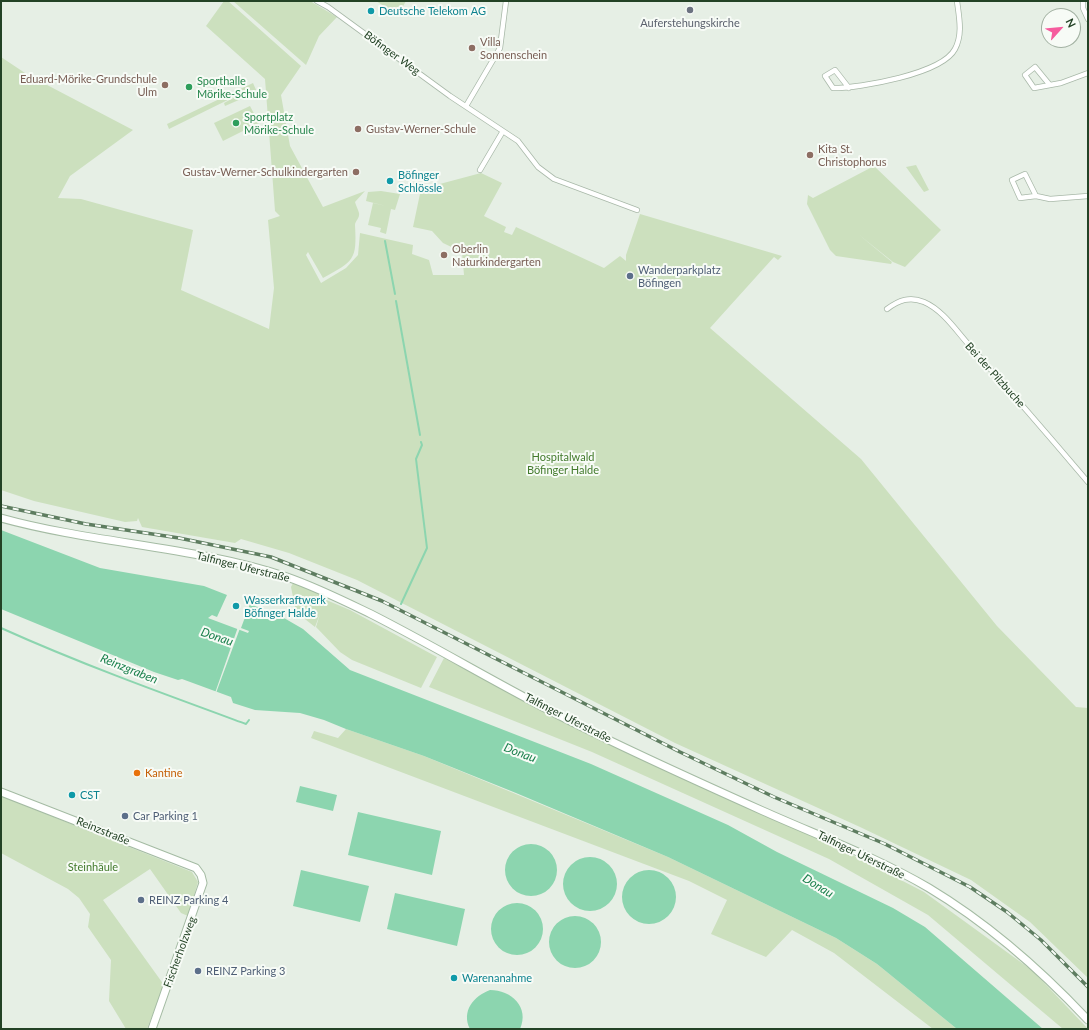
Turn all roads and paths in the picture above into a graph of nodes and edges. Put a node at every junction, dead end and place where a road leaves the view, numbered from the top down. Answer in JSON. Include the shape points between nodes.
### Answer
{"nodes":[{"id":1,"x":317,"y":1,"type":"edge"},
{"id":2,"x":506,"y":1,"type":"edge"},
{"id":3,"x":957,"y":1,"type":"edge"},
{"id":4,"x":1083,"y":1,"type":"edge"},
{"id":5,"x":1088,"y":19,"type":"edge"},
{"id":6,"x":1088,"y":73,"type":"edge"},
{"id":7,"x":1049,"y":84,"type":"junction"},
{"id":8,"x":849,"y":88,"type":"junction"},
{"id":9,"x":466,"y":106,"type":"junction"},
{"id":10,"x":503,"y":131,"type":"junction"},
{"id":11,"x":480,"y":170,"type":"dead end"},
{"id":12,"x":1036,"y":196,"type":"junction"},
{"id":13,"x":1088,"y":196,"type":"edge"},
{"id":14,"x":637,"y":210,"type":"dead end"},
{"id":15,"x":888,"y":308,"type":"dead end"},
{"id":16,"x":1088,"y":482,"type":"edge"},
{"id":17,"x":1,"y":518,"type":"edge"},
{"id":18,"x":1,"y":792,"type":"edge"},
{"id":19,"x":201,"y":875,"type":"joint"},
{"id":20,"x":1088,"y":1020,"type":"edge"},
{"id":21,"x":152,"y":1029,"type":"edge"}],
"edges":[{"from":1,"to":9,"type":"street","name":"Böfinger Weg"},
{"from":2,"to":9,"type":"street","via":[[499,51]]},
{"from":3,"to":8,"type":"street","via":[[960,32],[951,55],[942,62],[920,71],[880,83]]},
{"from":4,"to":5,"type":"street"},
{"from":6,"to":7,"type":"street","via":[[1061,83]]},
{"from":7,"to":7,"type":"street","via":[[1035,67],[1025,75],[1034,88]]},
{"from":8,"to":8,"type":"street","via":[[834,70],[825,76],[833,88]]},
{"from":9,"to":10,"type":"street","name":"Böfinger Weg"},
{"from":10,"to":11,"type":"street"},
{"from":10,"to":14,"type":"street","name":"Böfinger Weg","via":[[522,144],[538,167],[554,180]]},
{"from":12,"to":12,"type":"street","via":[[1025,174],[1012,180],[1020,198]]},
{"from":12,"to":13,"type":"street","via":[[1050,199]]},
{"from":15,"to":16,"type":"street","name":"Bei der Pilzbuche","via":[[898,301],[910,299],[925,302],[939,312]]},
{"from":17,"to":20,"type":"street","name":"Talfinger Uferstraße","via":[[52,530],[250,566],[287,577],[338,598],[571,721],[730,796],[850,848],[928,888],[1033,964]]},
{"from":18,"to":19,"type":"street","name":"Reinzstraße","via":[[196,868]]},
{"from":19,"to":21,"type":"street","name":"Fischerholzweg","via":[[203,883],[194,914]]}]}
